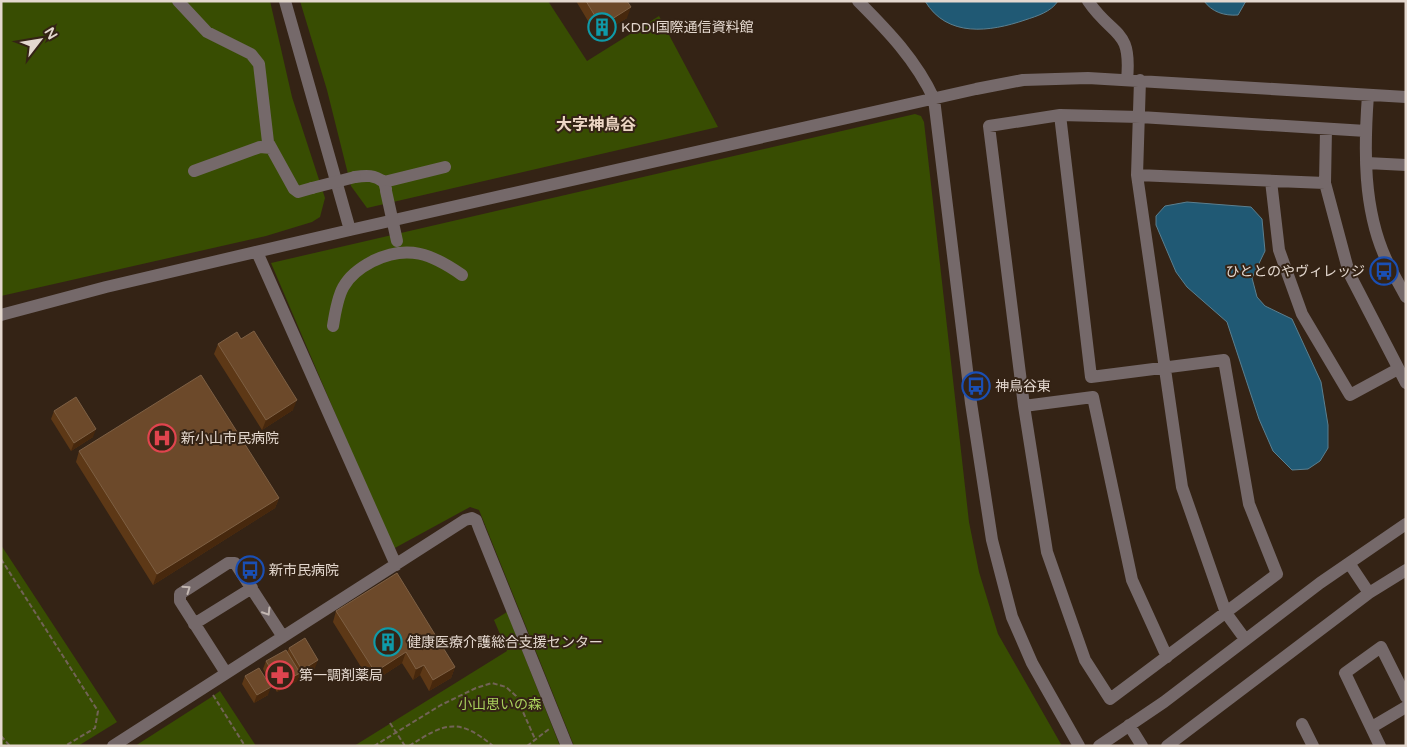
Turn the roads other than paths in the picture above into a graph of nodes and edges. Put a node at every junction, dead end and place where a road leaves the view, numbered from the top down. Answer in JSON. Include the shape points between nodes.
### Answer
{"nodes":[{"id":1,"x":178,"y":1,"type":"edge"},
{"id":2,"x":285,"y":1,"type":"edge"},
{"id":3,"x":858,"y":1,"type":"edge"},
{"id":4,"x":1088,"y":1,"type":"edge"},
{"id":5,"x":1127,"y":80,"type":"junction"},
{"id":6,"x":1140,"y":80,"type":"junction"},
{"id":7,"x":1368,"y":95,"type":"junction"},
{"id":8,"x":1406,"y":97,"type":"edge"},
{"id":9,"x":934,"y":99,"type":"junction"},
{"id":10,"x":1060,"y":115,"type":"junction"},
{"id":11,"x":1140,"y":118,"type":"junction"},
{"id":12,"x":1326,"y":129,"type":"junction"},
{"id":13,"x":1366,"y":131,"type":"junction"},
{"id":14,"x":271,"y":148,"type":"junction"},
{"id":15,"x":1367,"y":163,"type":"junction"},
{"id":16,"x":445,"y":166,"type":"dead end"},
{"id":17,"x":1405,"y":168,"type":"edge"},
{"id":18,"x":194,"y":171,"type":"dead end"},
{"id":19,"x":1137,"y":175,"type":"junction"},
{"id":20,"x":1271,"y":181,"type":"junction"},
{"id":21,"x":1325,"y":183,"type":"junction"},
{"id":22,"x":385,"y":187,"type":"junction"},
{"id":23,"x":350,"y":230,"type":"junction"},
{"id":24,"x":398,"y":246,"type":"junction"},
{"id":25,"x":257,"y":252,"type":"junction"},
{"id":26,"x":462,"y":275,"type":"dead end"},
{"id":27,"x":1406,"y":296,"type":"edge"},
{"id":28,"x":1,"y":315,"type":"edge"},
{"id":29,"x":333,"y":326,"type":"dead end"},
{"id":30,"x":1164,"y":367,"type":"junction"},
{"id":31,"x":1398,"y":369,"type":"junction"},
{"id":32,"x":1406,"y":384,"type":"edge"},
{"id":33,"x":1024,"y":406,"type":"junction"},
{"id":34,"x":1406,"y":524,"type":"edge"},
{"id":35,"x":1349,"y":563,"type":"junction"},
{"id":36,"x":396,"y":565,"type":"junction"},
{"id":37,"x":1406,"y":570,"type":"edge"},
{"id":38,"x":252,"y":588,"type":"junction"},
{"id":39,"x":1369,"y":592,"type":"junction"},
{"id":40,"x":1226,"y":613,"type":"junction"},
{"id":41,"x":194,"y":624,"type":"junction"},
{"id":42,"x":283,"y":637,"type":"junction"},
{"id":43,"x":1246,"y":639,"type":"junction"},
{"id":44,"x":1167,"y":657,"type":"junction"},
{"id":45,"x":226,"y":673,"type":"junction"},
{"id":46,"x":1406,"y":697,"type":"edge"},
{"id":47,"x":1406,"y":707,"type":"edge"},
{"id":48,"x":1302,"y":724,"type":"dead end"},
{"id":49,"x":1129,"y":726,"type":"junction"},
{"id":50,"x":1372,"y":727,"type":"junction"},
{"id":51,"x":113,"y":746,"type":"edge"},
{"id":52,"x":567,"y":746,"type":"edge"},
{"id":53,"x":1079,"y":746,"type":"edge"},
{"id":54,"x":1099,"y":746,"type":"edge"},
{"id":55,"x":1142,"y":746,"type":"edge"},
{"id":56,"x":1167,"y":746,"type":"edge"},
{"id":57,"x":1313,"y":746,"type":"edge"},
{"id":58,"x":1380,"y":746,"type":"edge"}],
"edges":[{"from":1,"to":14,"type":"street","via":[[207,32],[250,54],[259,64]]},
{"from":2,"to":23,"type":"street"},
{"from":3,"to":9,"type":"street","via":[[904,50]]},
{"from":4,"to":5,"type":"street","via":[[1124,41],[1129,56]]},
{"from":5,"to":6,"type":"street"},
{"from":5,"to":9,"type":"street","via":[[1023,80]]},
{"from":6,"to":7,"type":"street"},
{"from":6,"to":11,"type":"street"},
{"from":7,"to":8,"type":"street"},
{"from":7,"to":13,"type":"street"},
{"from":9,"to":23,"type":"street"},
{"from":9,"to":53,"type":"street","via":[[971,402],[992,540],[1012,617],[1032,663]]},
{"from":10,"to":11,"type":"street"},
{"from":10,"to":30,"type":"street","via":[[1092,377]]},
{"from":10,"to":33,"type":"street","via":[[989,126]]},
{"from":11,"to":12,"type":"street"},
{"from":11,"to":19,"type":"street"},
{"from":12,"to":13,"type":"street"},
{"from":12,"to":21,"type":"street"},
{"from":13,"to":15,"type":"street"},
{"from":14,"to":18,"type":"street","via":[[260,147]]},
{"from":14,"to":22,"type":"street","bridge":true,"via":[[298,192],[369,175]]},
{"from":15,"to":17,"type":"street"},
{"from":15,"to":27,"type":"street","via":[[1372,215],[1385,258]]},
{"from":16,"to":22,"type":"street"},
{"from":19,"to":20,"type":"street"},
{"from":19,"to":30,"type":"street"},
{"from":20,"to":21,"type":"street"},
{"from":20,"to":31,"type":"street","via":[[1279,250],[1292,287],[1302,314],[1350,395]]},
{"from":21,"to":31,"type":"street","via":[[1349,273]]},
{"from":22,"to":24,"type":"street","bridge":true},
{"from":23,"to":25,"type":"street"},
{"from":24,"to":26,"type":"street","via":[[443,262]]},
{"from":24,"to":29,"type":"street","via":[[355,271],[336,302]]},
{"from":25,"to":28,"type":"street"},
{"from":25,"to":36,"type":"street"},
{"from":30,"to":40,"type":"street","via":[[1182,487]]},
{"from":30,"to":40,"type":"street","via":[[1224,360],[1249,504],[1277,574]]},
{"from":31,"to":32,"type":"street"},
{"from":33,"to":44,"type":"street","via":[[1093,397],[1132,580]]},
{"from":33,"to":44,"type":"street","via":[[1047,552],[1086,660],[1110,699]]},
{"from":34,"to":35,"type":"street"},
{"from":35,"to":39,"type":"street"},
{"from":35,"to":43,"type":"street"},
{"from":36,"to":42,"type":"street"},
{"from":36,"to":52,"type":"street","via":[[465,520],[476,520]]},
{"from":37,"to":39,"type":"street"},
{"from":38,"to":41,"type":"street"},
{"from":41,"to":38,"type":"street","one_way":true,"via":[[180,601],[180,594],[228,563],[235,563]]},
{"from":38,"to":42,"type":"street","one_way":true},
{"from":39,"to":56,"type":"street"},
{"from":40,"to":43,"type":"street"},
{"from":40,"to":44,"type":"street"},
{"from":41,"to":45,"type":"street"},
{"from":42,"to":45,"type":"street"},
{"from":43,"to":49,"type":"street"},
{"from":45,"to":51,"type":"street"},
{"from":46,"to":50,"type":"street","via":[[1381,647],[1345,673]]},
{"from":47,"to":50,"type":"street"},
{"from":48,"to":57,"type":"street"},
{"from":49,"to":54,"type":"street"},
{"from":49,"to":55,"type":"street"},
{"from":50,"to":58,"type":"street"}]}
